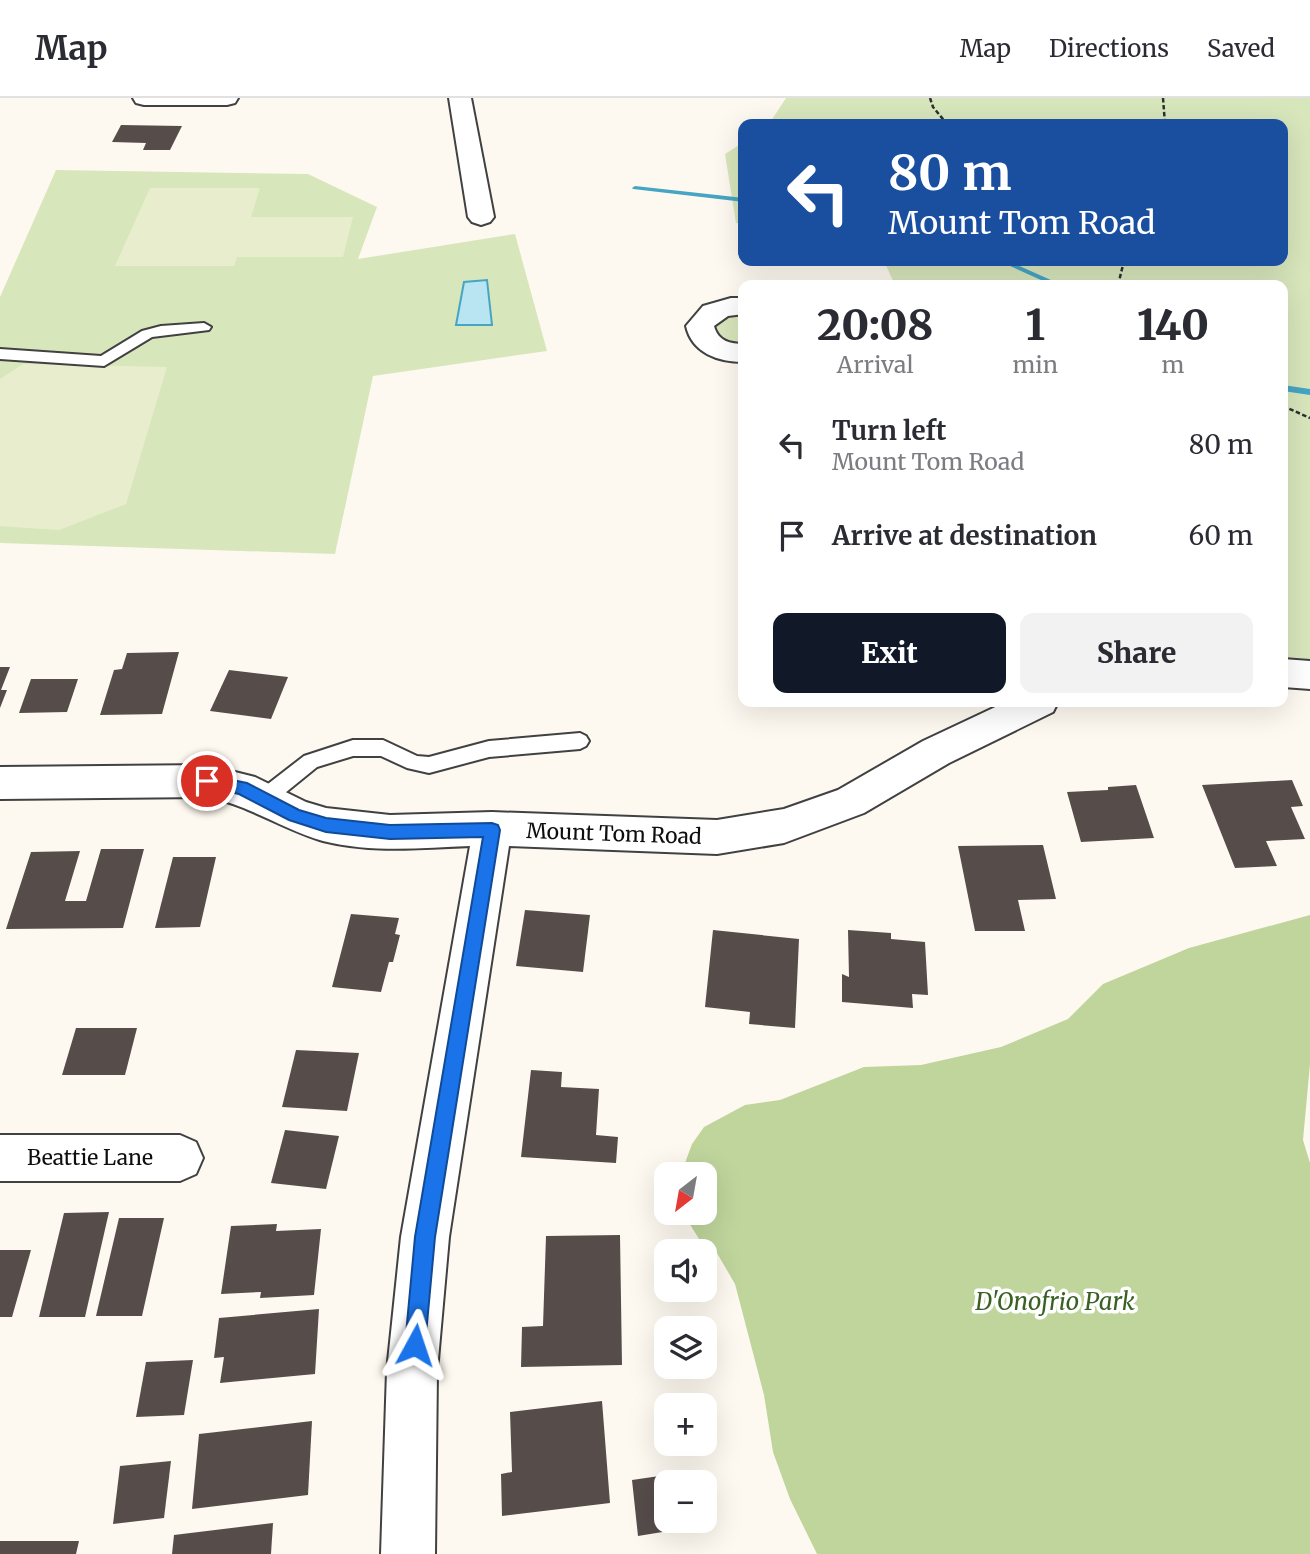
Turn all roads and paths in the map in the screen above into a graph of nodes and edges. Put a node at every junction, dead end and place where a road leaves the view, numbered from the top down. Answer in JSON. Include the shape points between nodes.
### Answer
{"nodes":[{"id":1,"x":144,"y":98,"type":"edge"},
{"id":2,"x":227,"y":98,"type":"edge"},
{"id":3,"x":460,"y":98,"type":"edge"},
{"id":4,"x":930,"y":98,"type":"edge"},
{"id":5,"x":1163,"y":98,"type":"edge"},
{"id":6,"x":943,"y":119,"type":"edge"},
{"id":7,"x":1165,"y":119,"type":"edge"},
{"id":8,"x":481,"y":217,"type":"dead end"},
{"id":9,"x":738,"y":306,"type":"edge"},
{"id":10,"x":204,"y":327,"type":"dead end"},
{"id":11,"x":738,"y":353,"type":"edge"},
{"id":12,"x":0,"y":354,"type":"edge"},
{"id":13,"x":1288,"y":408,"type":"edge"},
{"id":14,"x":1310,"y":418,"type":"edge"},
{"id":15,"x":1288,"y":673,"type":"edge"},
{"id":16,"x":1310,"y":675,"type":"edge"},
{"id":17,"x":1030,"y":707,"type":"edge"},
{"id":18,"x":580,"y":741,"type":"dead end"},
{"id":19,"x":0,"y":783,"type":"edge"},
{"id":20,"x":262,"y":800,"type":"junction"},
{"id":21,"x":492,"y":830,"type":"junction"},
{"id":22,"x":0,"y":1158,"type":"edge"},
{"id":23,"x":180,"y":1158,"type":"dead end"},
{"id":24,"x":408,"y":1554,"type":"edge"}],
"edges":[{"from":1,"to":2,"type":"street"},
{"from":3,"to":8,"type":"street"},
{"from":4,"to":6,"type":"path"},
{"from":5,"to":7,"type":"path"},
{"from":9,"to":11,"type":"street","via":[[711,312],[700,326],[714,347]]},
{"from":10,"to":12,"type":"lane","via":[[147,334],[104,361]]},
{"from":13,"to":14,"type":"path"},
{"from":15,"to":16,"type":"street"},
{"from":17,"to":21,"type":"street","name":"Mount Tom Road","via":[[936,752],[851,802],[784,826],[717,838]]},
{"from":18,"to":20,"type":"lane","via":[[489,748],[429,765],[383,748],[353,748],[311,761]]},
{"from":19,"to":20,"type":"street","name":"Mount Tom Road","via":[[207,781],[242,788]]},
{"from":20,"to":21,"type":"street","name":"Mount Tom Road","via":[[326,825],[390,832]]},
{"from":21,"to":24,"type":"street","via":[[425,1237],[412,1371]]},
{"from":22,"to":23,"type":"street","name":"Beattie Lane"}]}
